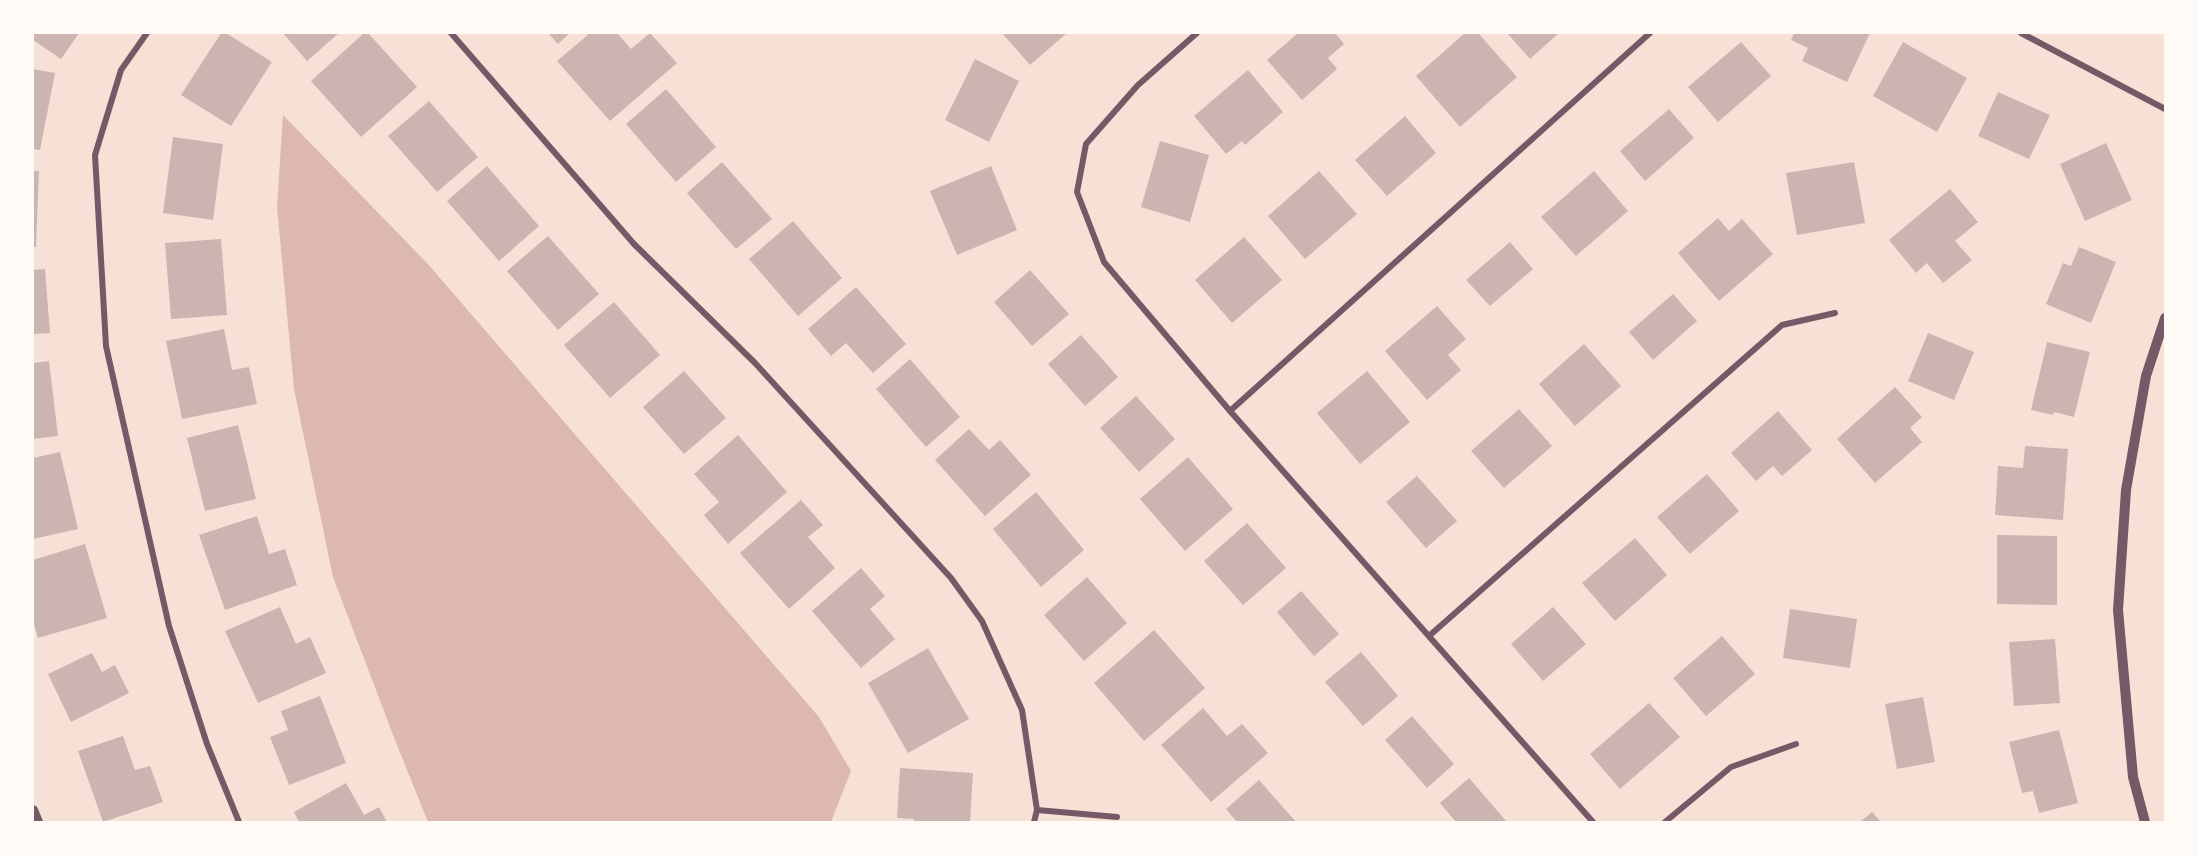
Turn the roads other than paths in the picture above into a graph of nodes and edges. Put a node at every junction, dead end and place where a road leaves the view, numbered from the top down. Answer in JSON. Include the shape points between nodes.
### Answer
{"nodes":[{"id":1,"x":147,"y":33,"type":"edge"},
{"id":2,"x":450,"y":33,"type":"edge"},
{"id":3,"x":1197,"y":33,"type":"edge"},
{"id":4,"x":1650,"y":33,"type":"edge"},
{"id":5,"x":2021,"y":33,"type":"edge"},
{"id":6,"x":2165,"y":109,"type":"edge"},
{"id":7,"x":1835,"y":314,"type":"dead end"},
{"id":8,"x":2165,"y":318,"type":"edge"},
{"id":9,"x":1230,"y":411,"type":"junction"},
{"id":10,"x":1429,"y":636,"type":"junction"},
{"id":11,"x":1796,"y":744,"type":"dead end"},
{"id":12,"x":33,"y":810,"type":"edge"},
{"id":13,"x":1037,"y":810,"type":"junction"},
{"id":14,"x":1117,"y":817,"type":"dead end"},
{"id":15,"x":38,"y":822,"type":"edge"},
{"id":16,"x":239,"y":822,"type":"edge"},
{"id":17,"x":1035,"y":822,"type":"edge"},
{"id":18,"x":1593,"y":822,"type":"edge"},
{"id":19,"x":1665,"y":822,"type":"edge"},
{"id":20,"x":2145,"y":822,"type":"edge"}],
"edges":[{"from":1,"to":16,"type":"street","via":[[121,70],[95,155],[106,346],[169,626],[207,744]]},
{"from":2,"to":13,"type":"street","via":[[634,244],[755,363],[951,579],[982,621],[1022,710]]},
{"from":3,"to":9,"type":"street","via":[[1138,85],[1086,144],[1077,192],[1104,262]]},
{"from":4,"to":9,"type":"street"},
{"from":5,"to":6,"type":"street"},
{"from":7,"to":10,"type":"street","via":[[1782,325]]},
{"from":8,"to":20,"type":"street","via":[[2146,376],[2126,490],[2118,610],[2133,777]]},
{"from":9,"to":10,"type":"street"},
{"from":10,"to":18,"type":"street"},
{"from":11,"to":19,"type":"street","via":[[1731,767]]},
{"from":12,"to":15,"type":"street"},
{"from":13,"to":14,"type":"street"},
{"from":13,"to":17,"type":"street"}]}
